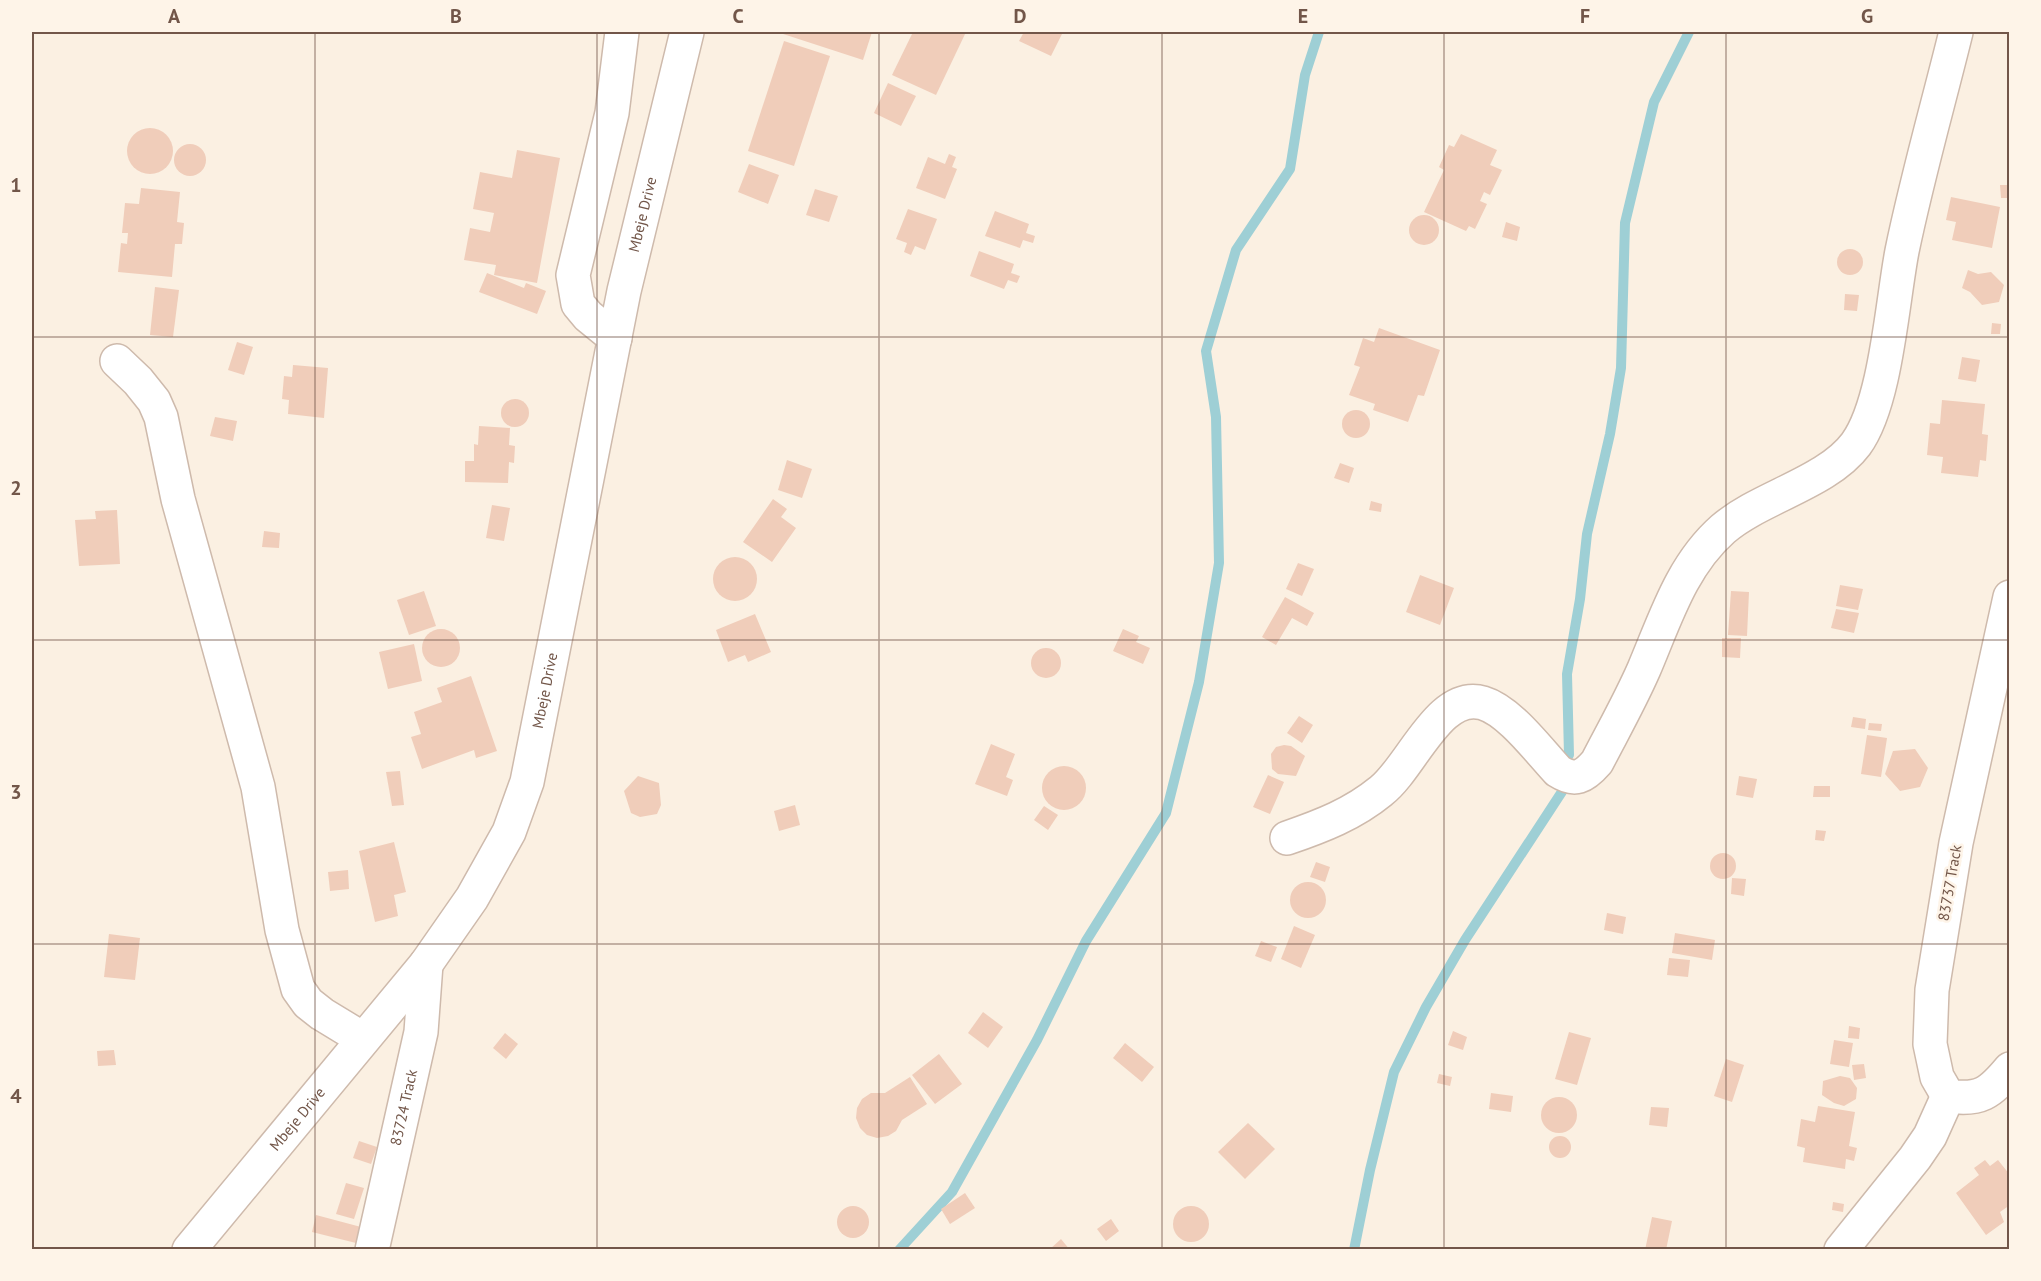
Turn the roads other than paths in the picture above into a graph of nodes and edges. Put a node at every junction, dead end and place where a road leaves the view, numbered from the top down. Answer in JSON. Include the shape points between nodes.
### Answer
{"nodes":[{"id":1,"x":622,"y":32,"type":"edge"},
{"id":2,"x":687,"y":32,"type":"edge"},
{"id":3,"x":1956,"y":32,"type":"edge"},
{"id":4,"x":615,"y":338,"type":"junction"},
{"id":5,"x":117,"y":361,"type":"dead end"},
{"id":6,"x":2010,"y":597,"type":"edge"},
{"id":7,"x":1287,"y":838,"type":"dead end"},
{"id":8,"x":426,"y":964,"type":"junction"},
{"id":9,"x":363,"y":1039,"type":"junction"},
{"id":10,"x":2010,"y":1069,"type":"edge"},
{"id":11,"x":1948,"y":1096,"type":"junction"},
{"id":12,"x":189,"y":1250,"type":"edge"},
{"id":13,"x":372,"y":1250,"type":"edge"},
{"id":14,"x":1842,"y":1250,"type":"edge"}],
"edges":[{"from":1,"to":4,"type":"street","via":[[612,113],[573,275],[578,304]]},
{"from":2,"to":4,"type":"street","name":"Mbeje Drive"},
{"from":3,"to":7,"type":"street","via":[[1902,252],[1877,396],[1869,421],[1855,444],[1837,461],[1747,512],[1700,553],[1672,602],[1643,671],[1597,762],[1587,774],[1568,777],[1501,712],[1482,703],[1467,703],[1441,715],[1398,776],[1381,792],[1348,815]]},
{"from":4,"to":8,"type":"street","name":"Mbeje Drive","via":[[527,782],[504,842],[472,898]]},
{"from":5,"to":9,"type":"street","via":[[144,387],[161,417],[177,499],[253,766],[282,930],[298,989],[322,1014]]},
{"from":6,"to":11,"type":"street","name":"83737 Track","via":[[1956,843],[1932,990],[1930,1044],[1937,1077]]},
{"from":8,"to":9,"type":"street","name":"Mbeje Drive"},
{"from":8,"to":13,"type":"street","name":"83724 Track","via":[[421,1032]]},
{"from":9,"to":12,"type":"street","name":"Mbeje Drive"},
{"from":10,"to":11,"type":"street","via":[[1994,1088],[1971,1100]]},
{"from":11,"to":14,"type":"street","via":[[1915,1158]]}]}
